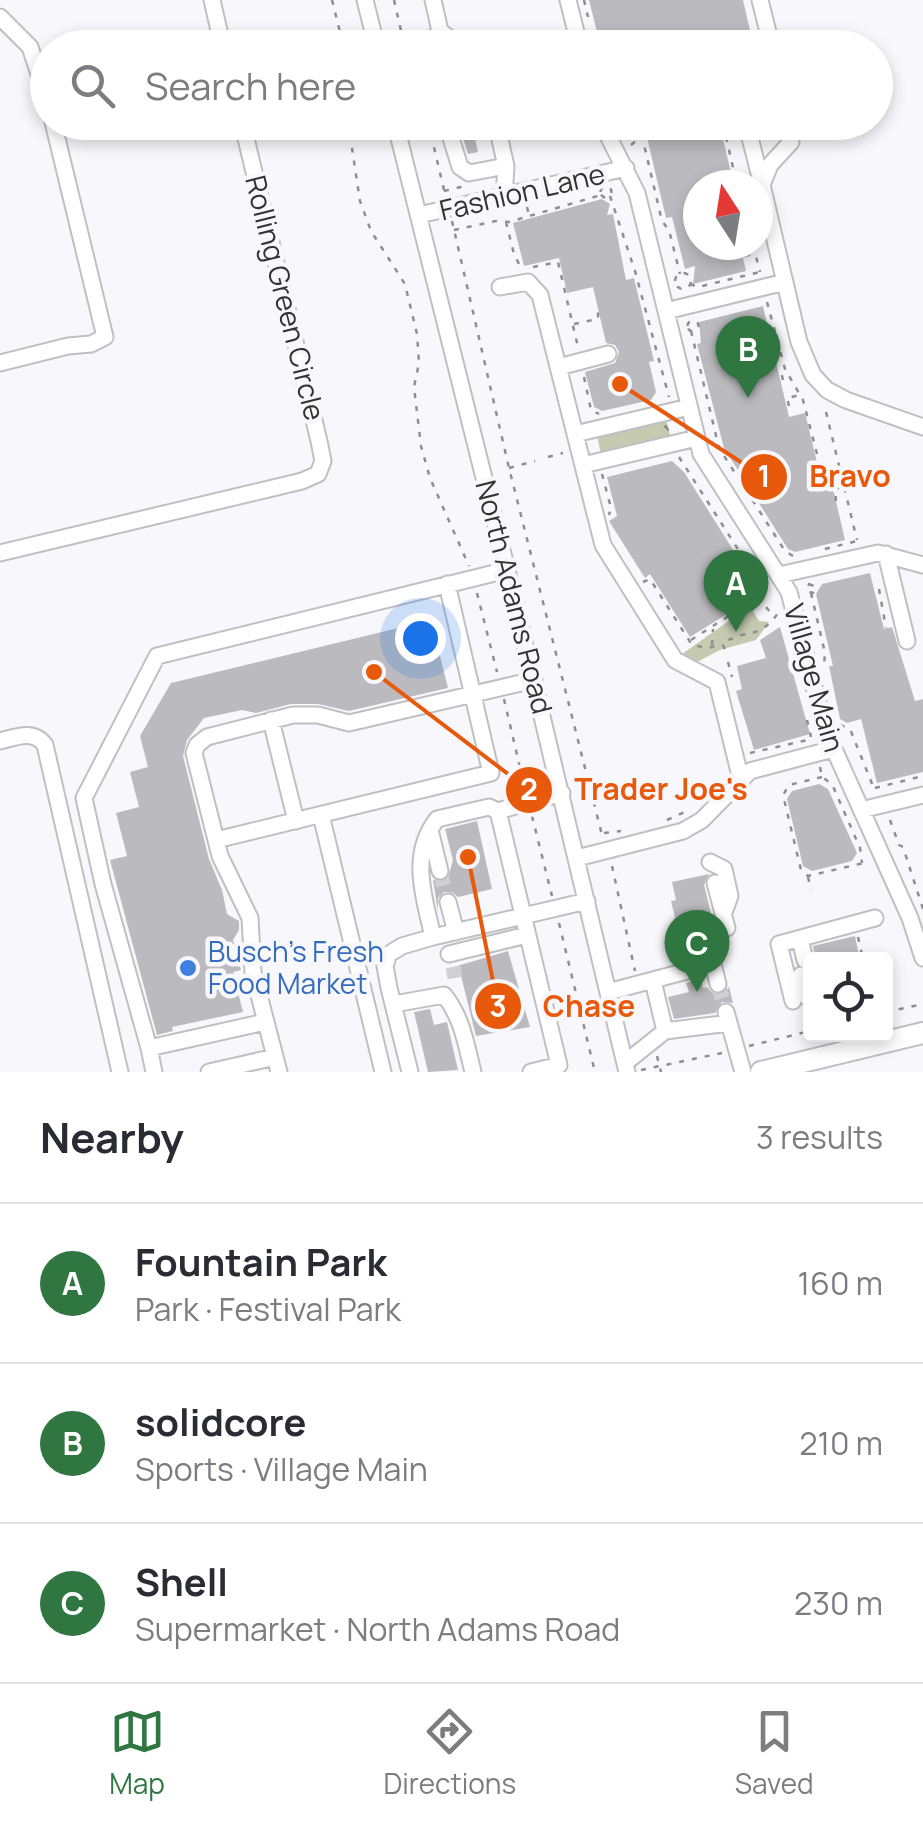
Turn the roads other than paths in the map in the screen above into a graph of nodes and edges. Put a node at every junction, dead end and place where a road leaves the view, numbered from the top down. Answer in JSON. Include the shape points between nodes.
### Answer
{"nodes":[{"id":1,"x":212,"y":0,"type":"edge"},
{"id":2,"x":364,"y":0,"type":"edge"},
{"id":3,"x":433,"y":0,"type":"edge"},
{"id":4,"x":568,"y":0,"type":"edge"},
{"id":5,"x":760,"y":0,"type":"edge"},
{"id":6,"x":0,"y":17,"type":"edge"},
{"id":7,"x":219,"y":30,"type":"edge"},
{"id":8,"x":372,"y":30,"type":"edge"},
{"id":9,"x":440,"y":30,"type":"edge"},
{"id":10,"x":576,"y":30,"type":"edge"},
{"id":11,"x":768,"y":30,"type":"edge"},
{"id":12,"x":30,"y":47,"type":"edge"},
{"id":13,"x":57,"y":140,"type":"edge"},
{"id":14,"x":246,"y":140,"type":"edge"},
{"id":15,"x":399,"y":140,"type":"edge"},
{"id":16,"x":452,"y":140,"type":"edge"},
{"id":17,"x":500,"y":140,"type":"edge"},
{"id":18,"x":614,"y":140,"type":"edge"},
{"id":19,"x":751,"y":140,"type":"edge"},
{"id":20,"x":791,"y":140,"type":"edge"},
{"id":21,"x":506,"y":166,"type":"junction"},
{"id":22,"x":758,"y":170,"type":"edge"},
{"id":23,"x":768,"y":170,"type":"edge"},
{"id":24,"x":638,"y":172,"type":"junction"},
{"id":25,"x":504,"y":198,"type":"junction"},
{"id":26,"x":418,"y":215,"type":"junction"},
{"id":27,"x":773,"y":231,"type":"edge"},
{"id":28,"x":785,"y":282,"type":"junction"},
{"id":29,"x":500,"y":286,"type":"dead end"},
{"id":30,"x":666,"y":310,"type":"junction"},
{"id":31,"x":608,"y":354,"type":"dead end"},
{"id":32,"x":0,"y":363,"type":"edge"},
{"id":33,"x":559,"y":367,"type":"junction"},
{"id":34,"x":689,"y":407,"type":"junction"},
{"id":35,"x":923,"y":427,"type":"edge"},
{"id":36,"x":575,"y":434,"type":"junction"},
{"id":37,"x":696,"y":438,"type":"junction"},
{"id":38,"x":582,"y":465,"type":"junction"},
{"id":39,"x":0,"y":553,"type":"edge"},
{"id":40,"x":886,"y":554,"type":"junction"},
{"id":41,"x":923,"y":565,"type":"edge"},
{"id":42,"x":507,"y":570,"type":"junction"},
{"id":43,"x":772,"y":573,"type":"junction"},
{"id":44,"x":447,"y":584,"type":"junction"},
{"id":45,"x":907,"y":641,"type":"dead end"},
{"id":46,"x":534,"y":680,"type":"junction"},
{"id":47,"x":472,"y":695,"type":"junction"},
{"id":48,"x":272,"y":720,"type":"junction"},
{"id":49,"x":0,"y":740,"type":"edge"},
{"id":50,"x":833,"y":748,"type":"junction"},
{"id":51,"x":741,"y":780,"type":"junction"},
{"id":52,"x":562,"y":793,"type":"junction"},
{"id":53,"x":923,"y":794,"type":"edge"},
{"id":54,"x":861,"y":810,"type":"junction"},
{"id":55,"x":498,"y":812,"type":"junction"},
{"id":56,"x":321,"y":815,"type":"junction"},
{"id":57,"x":296,"y":820,"type":"junction"},
{"id":58,"x":430,"y":830,"type":"junction"},
{"id":59,"x":216,"y":840,"type":"junction"},
{"id":60,"x":578,"y":858,"type":"junction"},
{"id":61,"x":440,"y":871,"type":"tunnel mouth"},
{"id":62,"x":710,"y":875,"type":"dead end"},
{"id":63,"x":586,"y":901,"type":"junction"},
{"id":64,"x":448,"y":902,"type":"tunnel mouth"},
{"id":65,"x":522,"y":916,"type":"junction"},
{"id":66,"x":875,"y":918,"type":"dead end"},
{"id":67,"x":725,"y":922,"type":"dead end"},
{"id":68,"x":445,"y":935,"type":"junction"},
{"id":69,"x":527,"y":935,"type":"junction"},
{"id":70,"x":793,"y":941,"type":"junction"},
{"id":71,"x":923,"y":958,"type":"edge"},
{"id":72,"x":452,"y":966,"type":"junction"},
{"id":73,"x":801,"y":979,"type":"edge"},
{"id":74,"x":646,"y":982,"type":"junction"},
{"id":75,"x":718,"y":984,"type":"dead end"},
{"id":76,"x":608,"y":992,"type":"junction"},
{"id":77,"x":444,"y":994,"type":"junction"},
{"id":78,"x":394,"y":1004,"type":"junction"},
{"id":79,"x":265,"y":1022,"type":"junction"},
{"id":80,"x":921,"y":1031,"type":"edge"},
{"id":81,"x":659,"y":1035,"type":"junction"},
{"id":82,"x":148,"y":1048,"type":"junction"},
{"id":83,"x":277,"y":1065,"type":"edge"},
{"id":84,"x":627,"y":1069,"type":"edge"},
{"id":85,"x":120,"y":1072,"type":"edge"},
{"id":86,"x":154,"y":1072,"type":"edge"},
{"id":87,"x":209,"y":1072,"type":"edge"},
{"id":88,"x":383,"y":1072,"type":"edge"},
{"id":89,"x":410,"y":1072,"type":"edge"},
{"id":90,"x":473,"y":1072,"type":"edge"},
{"id":91,"x":531,"y":1072,"type":"edge"},
{"id":92,"x":743,"y":1072,"type":"edge"},
{"id":93,"x":761,"y":1072,"type":"edge"}],
"edges":[{"from":1,"to":7,"type":"street"},
{"from":2,"to":8,"type":"street"},
{"from":3,"to":9,"type":"street"},
{"from":4,"to":10,"type":"street"},
{"from":5,"to":11,"type":"street"},
{"from":6,"to":12,"type":"street"},
{"from":13,"to":32,"type":"street","via":[[105,337]]},
{"from":14,"to":39,"type":"street","name":"Rolling Green Circle","via":[[320,441],[318,474]]},
{"from":15,"to":26,"type":"street","name":"North Adams Road"},
{"from":16,"to":21,"type":"street","via":[[460,167],[470,174]]},
{"from":17,"to":21,"type":"street"},
{"from":18,"to":24,"type":"street","name":"Village Main"},
{"from":19,"to":22,"type":"street"},
{"from":20,"to":23,"type":"street"},
{"from":21,"to":25,"type":"street"},
{"from":24,"to":25,"type":"street","name":"Fashion Lane"},
{"from":24,"to":30,"type":"street","name":"Village Main","via":[[637,193]]},
{"from":25,"to":26,"type":"street","name":"Fashion Lane"},
{"from":26,"to":42,"type":"street","name":"North Adams Road"},
{"from":27,"to":28,"type":"street"},
{"from":28,"to":30,"type":"street"},
{"from":28,"to":35,"type":"street","via":[[802,351],[819,383],[846,400]]},
{"from":29,"to":33,"type":"street","via":[[522,282],[537,289]]},
{"from":30,"to":34,"type":"street","name":"Village Main"},
{"from":31,"to":33,"type":"street"},
{"from":33,"to":36,"type":"street"},
{"from":34,"to":36,"type":"street"},
{"from":34,"to":37,"type":"street","name":"Village Main"},
{"from":36,"to":38,"type":"street"},
{"from":37,"to":38,"type":"street"},
{"from":37,"to":43,"type":"street","name":"Village Main"},
{"from":38,"to":51,"type":"street","via":[[606,554],[676,660],[716,682]]},
{"from":40,"to":41,"type":"street"},
{"from":40,"to":43,"type":"street"},
{"from":40,"to":45,"type":"street"},
{"from":42,"to":44,"type":"street"},
{"from":42,"to":46,"type":"street","name":"North Adams Road"},
{"from":43,"to":50,"type":"street","name":"Village Main","via":[[795,606]]},
{"from":44,"to":47,"type":"street"},
{"from":44,"to":82,"type":"street","via":[[157,656],[84,798]]},
{"from":46,"to":47,"type":"street"},
{"from":46,"to":52,"type":"street","name":"North Adams Road"},
{"from":47,"to":48,"type":"street","via":[[349,723],[293,714]]},
{"from":47,"to":56,"type":"street","via":[[491,773]]},
{"from":48,"to":57,"type":"street"},
{"from":48,"to":59,"type":"street","via":[[207,736],[197,745]]},
{"from":49,"to":85,"type":"street","via":[[26,734],[45,745]]},
{"from":50,"to":51,"type":"street","via":[[759,767]]},
{"from":50,"to":54,"type":"street","name":"Village Main"},
{"from":51,"to":60,"type":"street","via":[[683,832]]},
{"from":52,"to":55,"type":"street"},
{"from":52,"to":60,"type":"street","name":"North Adams Road"},
{"from":53,"to":54,"type":"street"},
{"from":54,"to":71,"type":"street","name":"Village Main"},
{"from":55,"to":58,"type":"street","via":[[489,808],[437,820]]},
{"from":55,"to":65,"type":"street"},
{"from":56,"to":57,"type":"street"},
{"from":56,"to":88,"type":"street"},
{"from":57,"to":59,"type":"street"},
{"from":58,"to":61,"type":"street"},
{"from":58,"to":68,"type":"street","via":[[420,879]]},
{"from":59,"to":79,"type":"street","via":[[250,918]]},
{"from":60,"to":63,"type":"street","name":"North Adams Road"},
{"from":62,"to":67,"type":"street"},
{"from":63,"to":65,"type":"street"},
{"from":63,"to":76,"type":"street","name":"North Adams Road"},
{"from":64,"to":68,"type":"street"},
{"from":65,"to":68,"type":"street"},
{"from":65,"to":69,"type":"street"},
{"from":66,"to":70,"type":"street"},
{"from":68,"to":72,"type":"street"},
{"from":68,"to":78,"type":"street","via":[[389,954],[385,966]]},
{"from":69,"to":72,"type":"street"},
{"from":69,"to":91,"type":"street","via":[[559,1065]]},
{"from":70,"to":73,"type":"street"},
{"from":70,"to":73,"type":"street","via":[[779,944]]},
{"from":72,"to":77,"type":"street"},
{"from":74,"to":75,"type":"street","via":[[713,964]]},
{"from":74,"to":76,"type":"street"},
{"from":74,"to":81,"type":"street"},
{"from":76,"to":84,"type":"street","name":"North Adams Road"},
{"from":77,"to":78,"type":"street"},
{"from":77,"to":90,"type":"street","via":[[462,1025]]},
{"from":78,"to":89,"type":"street"},
{"from":79,"to":82,"type":"street"},
{"from":79,"to":83,"type":"street"},
{"from":80,"to":93,"type":"main road"},
{"from":81,"to":84,"type":"street"},
{"from":81,"to":92,"type":"street","via":[[727,1017]]},
{"from":82,"to":86,"type":"street"},
{"from":83,"to":87,"type":"street"}]}
